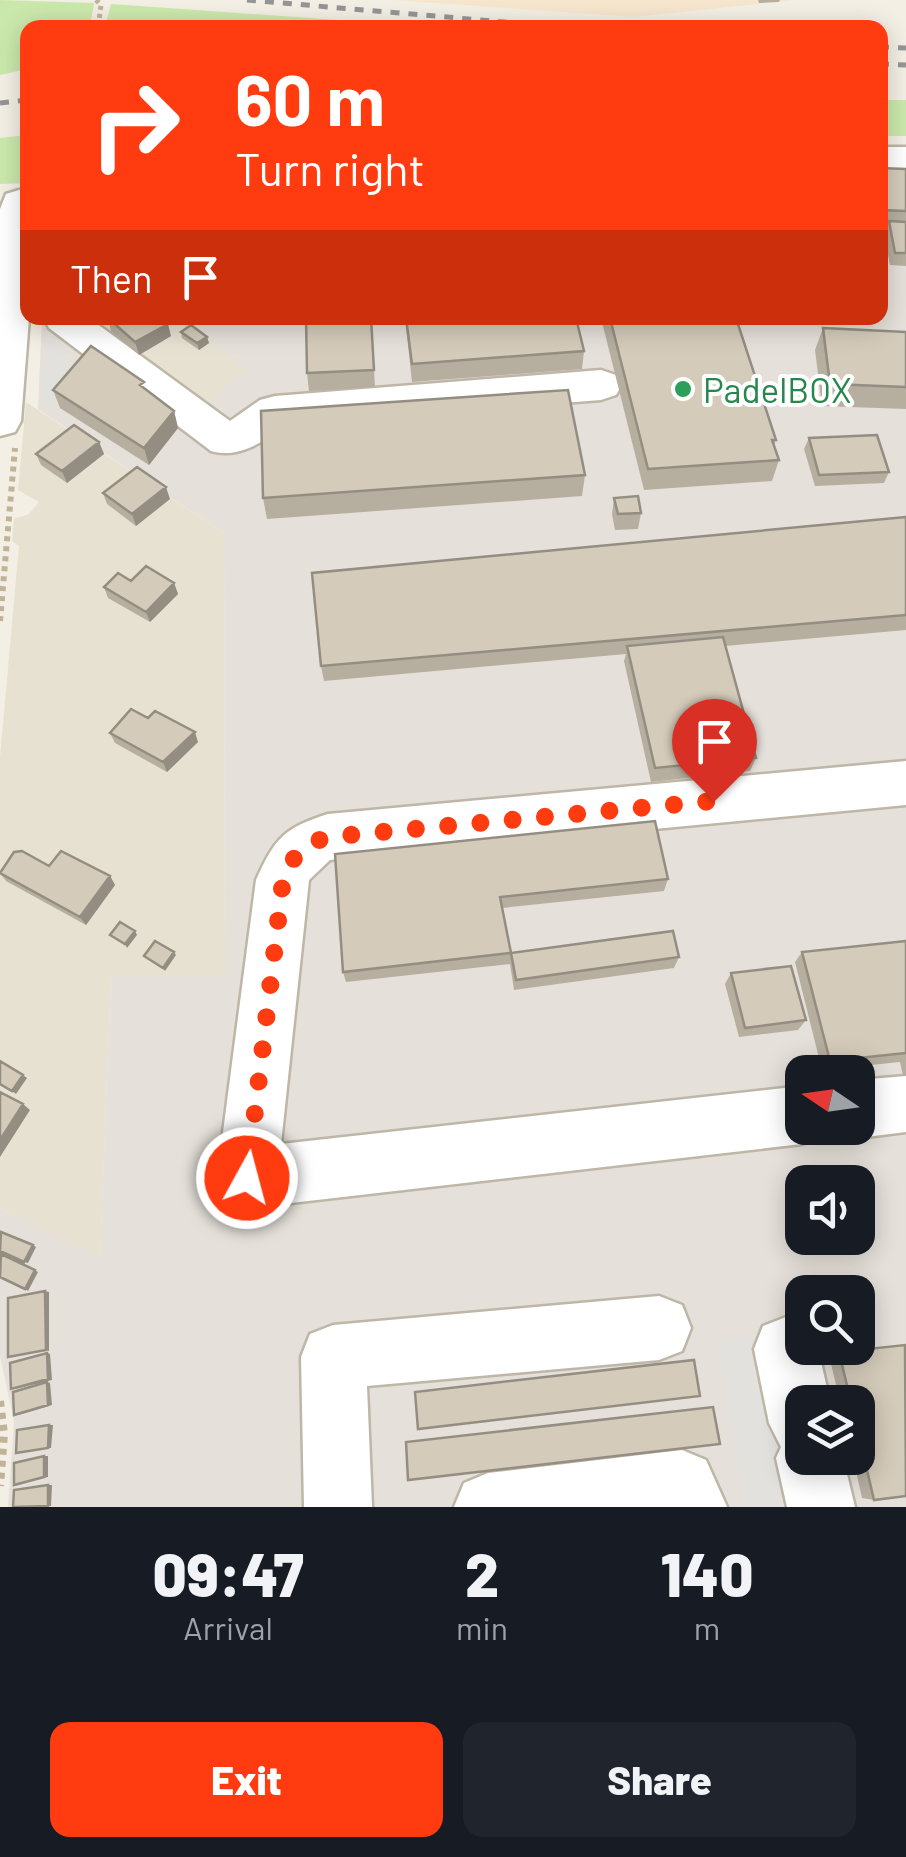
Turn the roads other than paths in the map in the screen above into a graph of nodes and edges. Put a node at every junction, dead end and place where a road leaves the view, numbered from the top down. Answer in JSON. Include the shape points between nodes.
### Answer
{"nodes":[{"id":1,"x":16,"y":203,"type":"edge"},
{"id":2,"x":13,"y":292,"type":"edge"},
{"id":3,"x":72,"y":325,"type":"edge"},
{"id":4,"x":600,"y":385,"type":"dead end"},
{"id":5,"x":8,"y":426,"type":"edge"},
{"id":6,"x":906,"y":783,"type":"edge"},
{"id":7,"x":785,"y":1118,"type":"edge"},
{"id":8,"x":659,"y":1328,"type":"dead end"},
{"id":9,"x":814,"y":1475,"type":"edge"},
{"id":10,"x":338,"y":1507,"type":"edge"},
{"id":11,"x":488,"y":1507,"type":"edge"},
{"id":12,"x":693,"y":1507,"type":"edge"},
{"id":13,"x":821,"y":1507,"type":"edge"}],
"edges":[{"from":1,"to":2,"type":"street"},
{"from":2,"to":5,"type":"street"},
{"from":3,"to":4,"type":"street","via":[[226,440],[276,411]]},
{"from":6,"to":7,"type":"street","via":[[328,837],[293,856],[283,880],[247,1178]]},
{"from":8,"to":10,"type":"street","via":[[333,1357]]},
{"from":9,"to":13,"type":"street"},
{"from":11,"to":12,"type":"street","via":[[682,1484]]}]}
